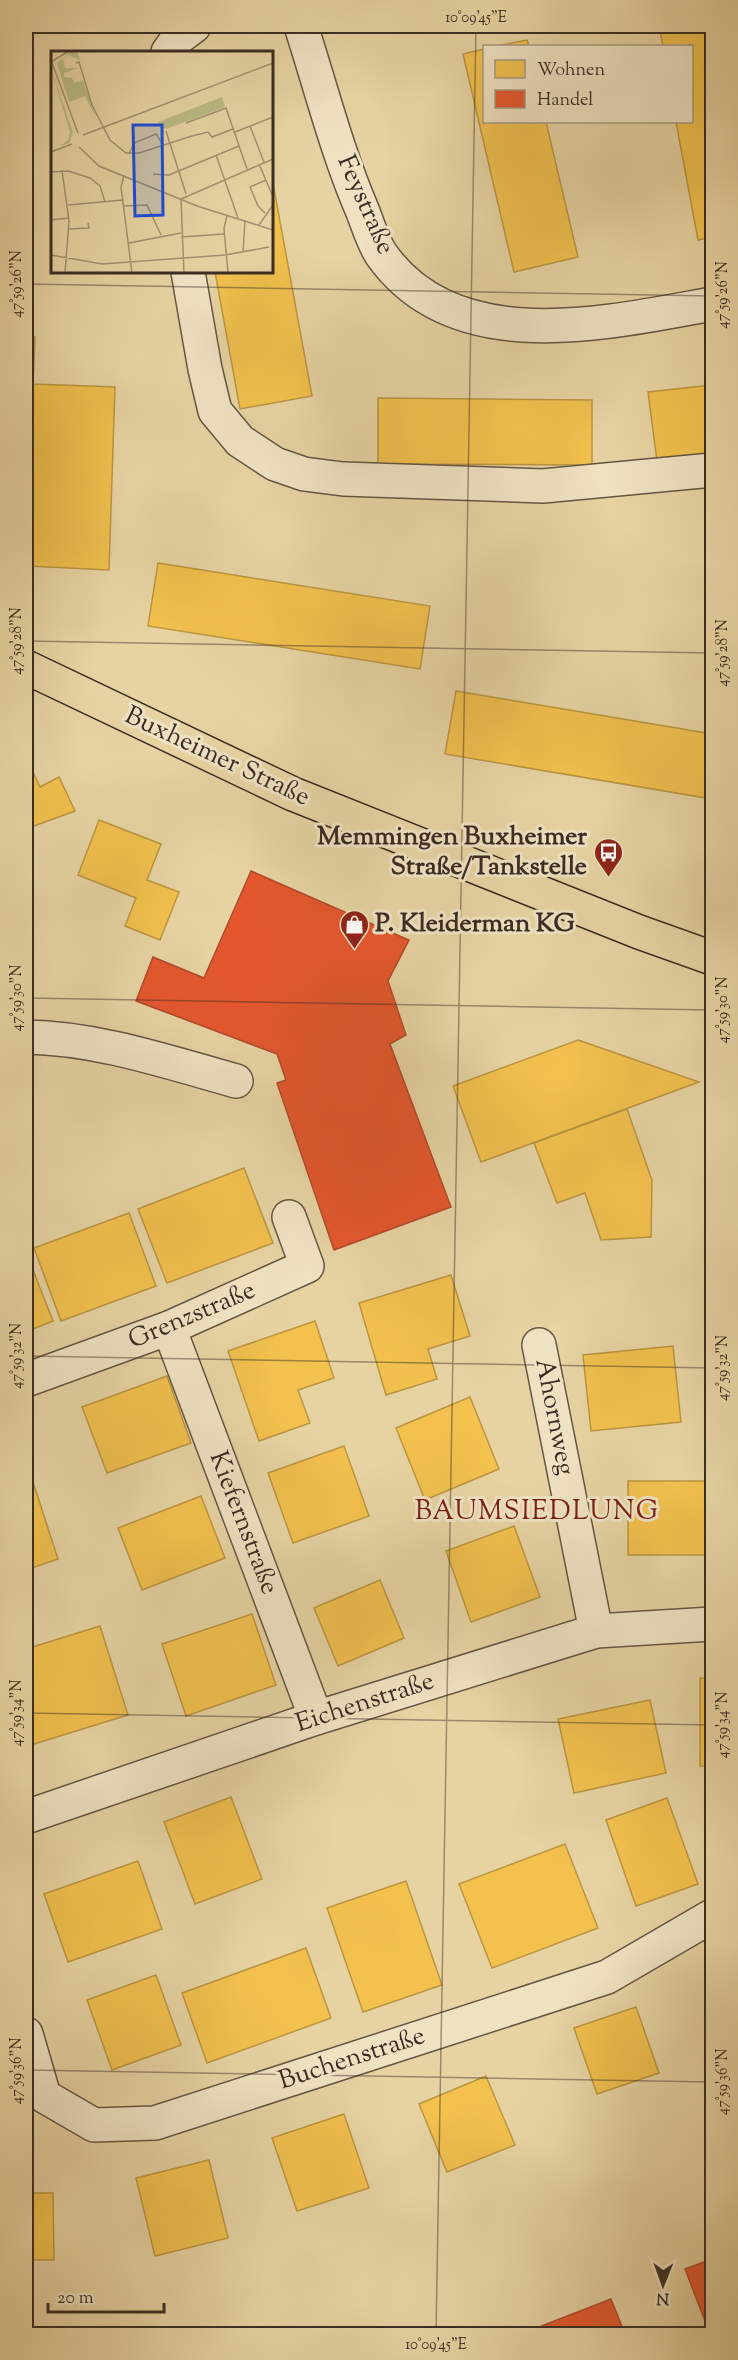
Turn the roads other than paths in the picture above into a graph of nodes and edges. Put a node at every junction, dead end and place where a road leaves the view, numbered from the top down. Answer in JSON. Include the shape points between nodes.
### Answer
{"nodes":[{"id":1,"x":194,"y":26,"type":"edge"},
{"id":2,"x":302,"y":26,"type":"edge"},
{"id":3,"x":169,"y":51,"type":"edge"},
{"id":4,"x":188,"y":273,"type":"edge"},
{"id":5,"x":712,"y":304,"type":"edge"},
{"id":6,"x":712,"y":470,"type":"edge"},
{"id":7,"x":26,"y":667,"type":"edge"},
{"id":8,"x":712,"y":958,"type":"edge"},
{"id":9,"x":26,"y":1037,"type":"edge"},
{"id":10,"x":236,"y":1081,"type":"dead end"},
{"id":11,"x":289,"y":1217,"type":"dead end"},
{"id":12,"x":169,"y":1329,"type":"junction"},
{"id":13,"x":539,"y":1345,"type":"dead end"},
{"id":14,"x":26,"y":1380,"type":"edge"},
{"id":15,"x":712,"y":1624,"type":"edge"},
{"id":16,"x":596,"y":1630,"type":"junction"},
{"id":17,"x":316,"y":1718,"type":"junction"},
{"id":18,"x":26,"y":1817,"type":"edge"},
{"id":19,"x":712,"y":1916,"type":"edge"},
{"id":20,"x":26,"y":2034,"type":"edge"}],
"edges":[{"from":1,"to":3,"type":"street"},
{"from":2,"to":5,"type":"street","name":"Feystraße","via":[[353,189],[380,253],[407,283],[446,309],[494,322],[567,326]]},
{"from":4,"to":6,"type":"street","via":[[215,411],[240,441],[275,464],[304,474],[343,478],[543,486]]},
{"from":7,"to":8,"type":"main road","name":"Buxheimer Straße","via":[[293,794]]},
{"from":9,"to":10,"type":"street","via":[[55,1038],[144,1055]]},
{"from":11,"to":12,"type":"street","name":"Grenzstraße","via":[[307,1266]]},
{"from":12,"to":14,"type":"street","name":"Grenzstraße"},
{"from":12,"to":17,"type":"street","name":"Kiefernstraße"},
{"from":13,"to":16,"type":"street","name":"Ahornweg"},
{"from":15,"to":16,"type":"street","name":"Eichenstraße"},
{"from":16,"to":17,"type":"street","name":"Eichenstraße"},
{"from":17,"to":18,"type":"street","name":"Eichenstraße"},
{"from":19,"to":20,"type":"street","name":"Buchenstraße","via":[[607,1977],[155,2123],[94,2125],[44,2096]]}]}
